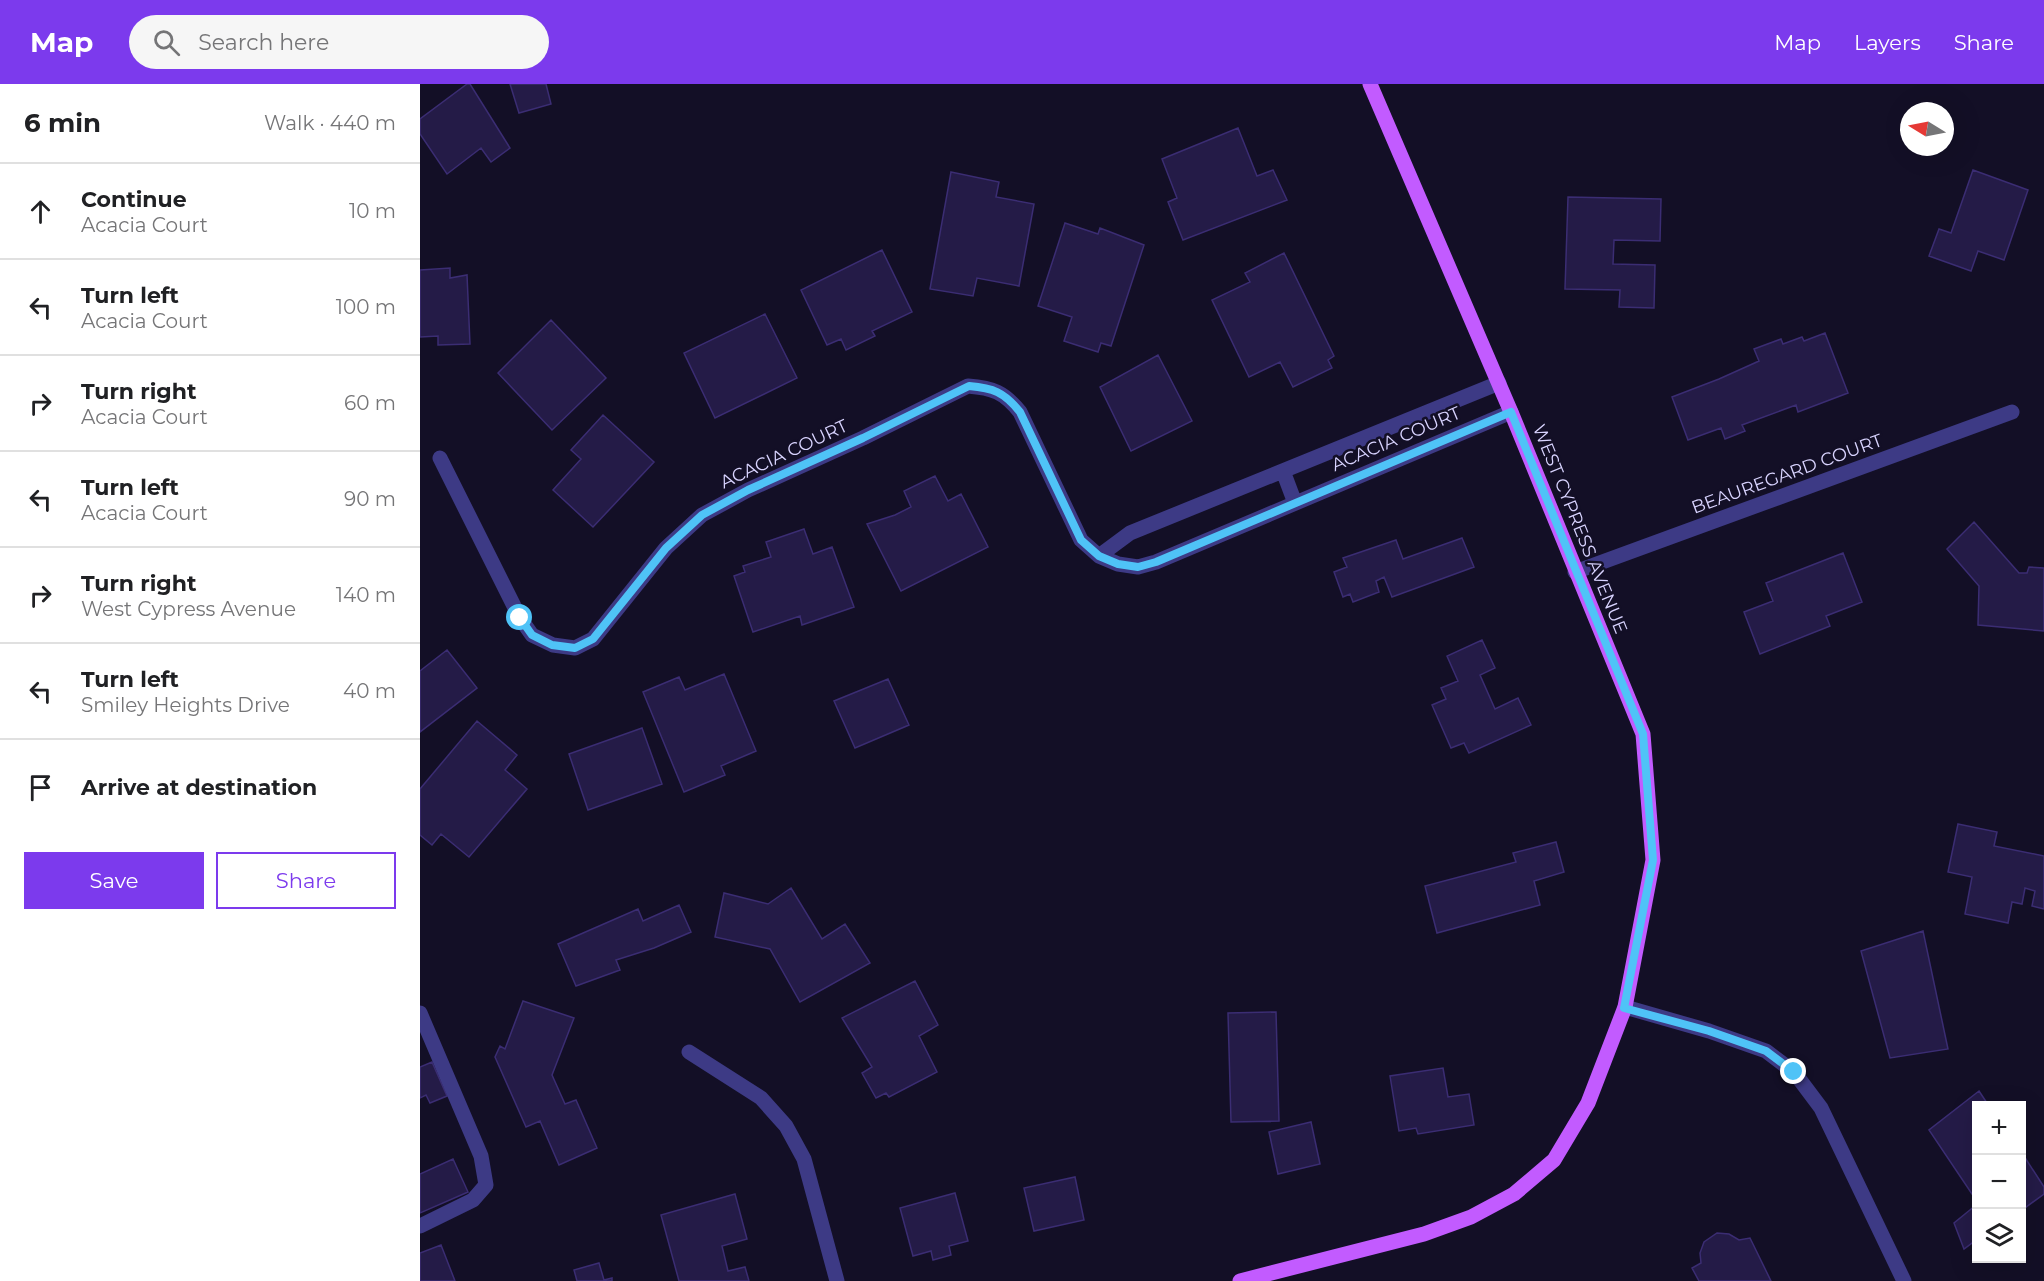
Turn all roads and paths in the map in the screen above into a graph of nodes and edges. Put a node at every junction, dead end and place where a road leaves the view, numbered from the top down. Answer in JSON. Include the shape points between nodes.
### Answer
{"nodes":[{"id":1,"x":1370,"y":84,"type":"edge"},
{"id":2,"x":1499,"y":383,"type":"junction"},
{"id":3,"x":1511,"y":412,"type":"junction"},
{"id":4,"x":2012,"y":412,"type":"dead end"},
{"id":5,"x":440,"y":458,"type":"dead end"},
{"id":6,"x":1283,"y":471,"type":"junction"},
{"id":7,"x":1296,"y":502,"type":"junction"},
{"id":8,"x":1099,"y":556,"type":"junction"},
{"id":9,"x":1575,"y":572,"type":"junction"},
{"id":10,"x":1624,"y":1008,"type":"junction"},
{"id":11,"x":420,"y":1013,"type":"edge"},
{"id":12,"x":689,"y":1052,"type":"dead end"},
{"id":13,"x":420,"y":1226,"type":"edge"},
{"id":14,"x":837,"y":1281,"type":"edge"},
{"id":15,"x":1240,"y":1281,"type":"edge"},
{"id":16,"x":1904,"y":1281,"type":"edge"}],
"edges":[{"from":1,"to":2,"type":"main road","name":"WEST CYPRESS AVENUE"},
{"from":2,"to":3,"type":"main road","name":"WEST CYPRESS AVENUE"},
{"from":2,"to":6,"type":"street","name":"ACACIA COURT"},
{"from":3,"to":7,"type":"street","name":"ACACIA COURT"},
{"from":3,"to":9,"type":"main road","name":"WEST CYPRESS AVENUE"},
{"from":4,"to":9,"type":"street","name":"BEAUREGARD COURT"},
{"from":5,"to":8,"type":"street","name":"ACACIA COURT","via":[[520,618],[532,635],[564,647],[575,648],[593,639],[666,548],[702,515],[969,386],[1008,397],[1020,412],[1081,540]]},
{"from":6,"to":7,"type":"street"},
{"from":6,"to":8,"type":"street","name":"ACACIA COURT","via":[[1130,533]]},
{"from":7,"to":8,"type":"street","name":"ACACIA COURT","via":[[1138,567]]},
{"from":9,"to":10,"type":"main road","name":"WEST CYPRESS AVENUE","via":[[1643,734],[1653,860]]},
{"from":10,"to":15,"type":"main road","name":"WEST CYPRESS AVENUE","via":[[1588,1103],[1554,1160],[1514,1194],[1471,1217],[1424,1234]]},
{"from":10,"to":16,"type":"street","via":[[1766,1051],[1794,1072],[1821,1108]]},
{"from":11,"to":13,"type":"street","via":[[481,1156],[486,1185],[473,1200]]},
{"from":12,"to":14,"type":"street","via":[[761,1098],[786,1126],[804,1159]]}]}
